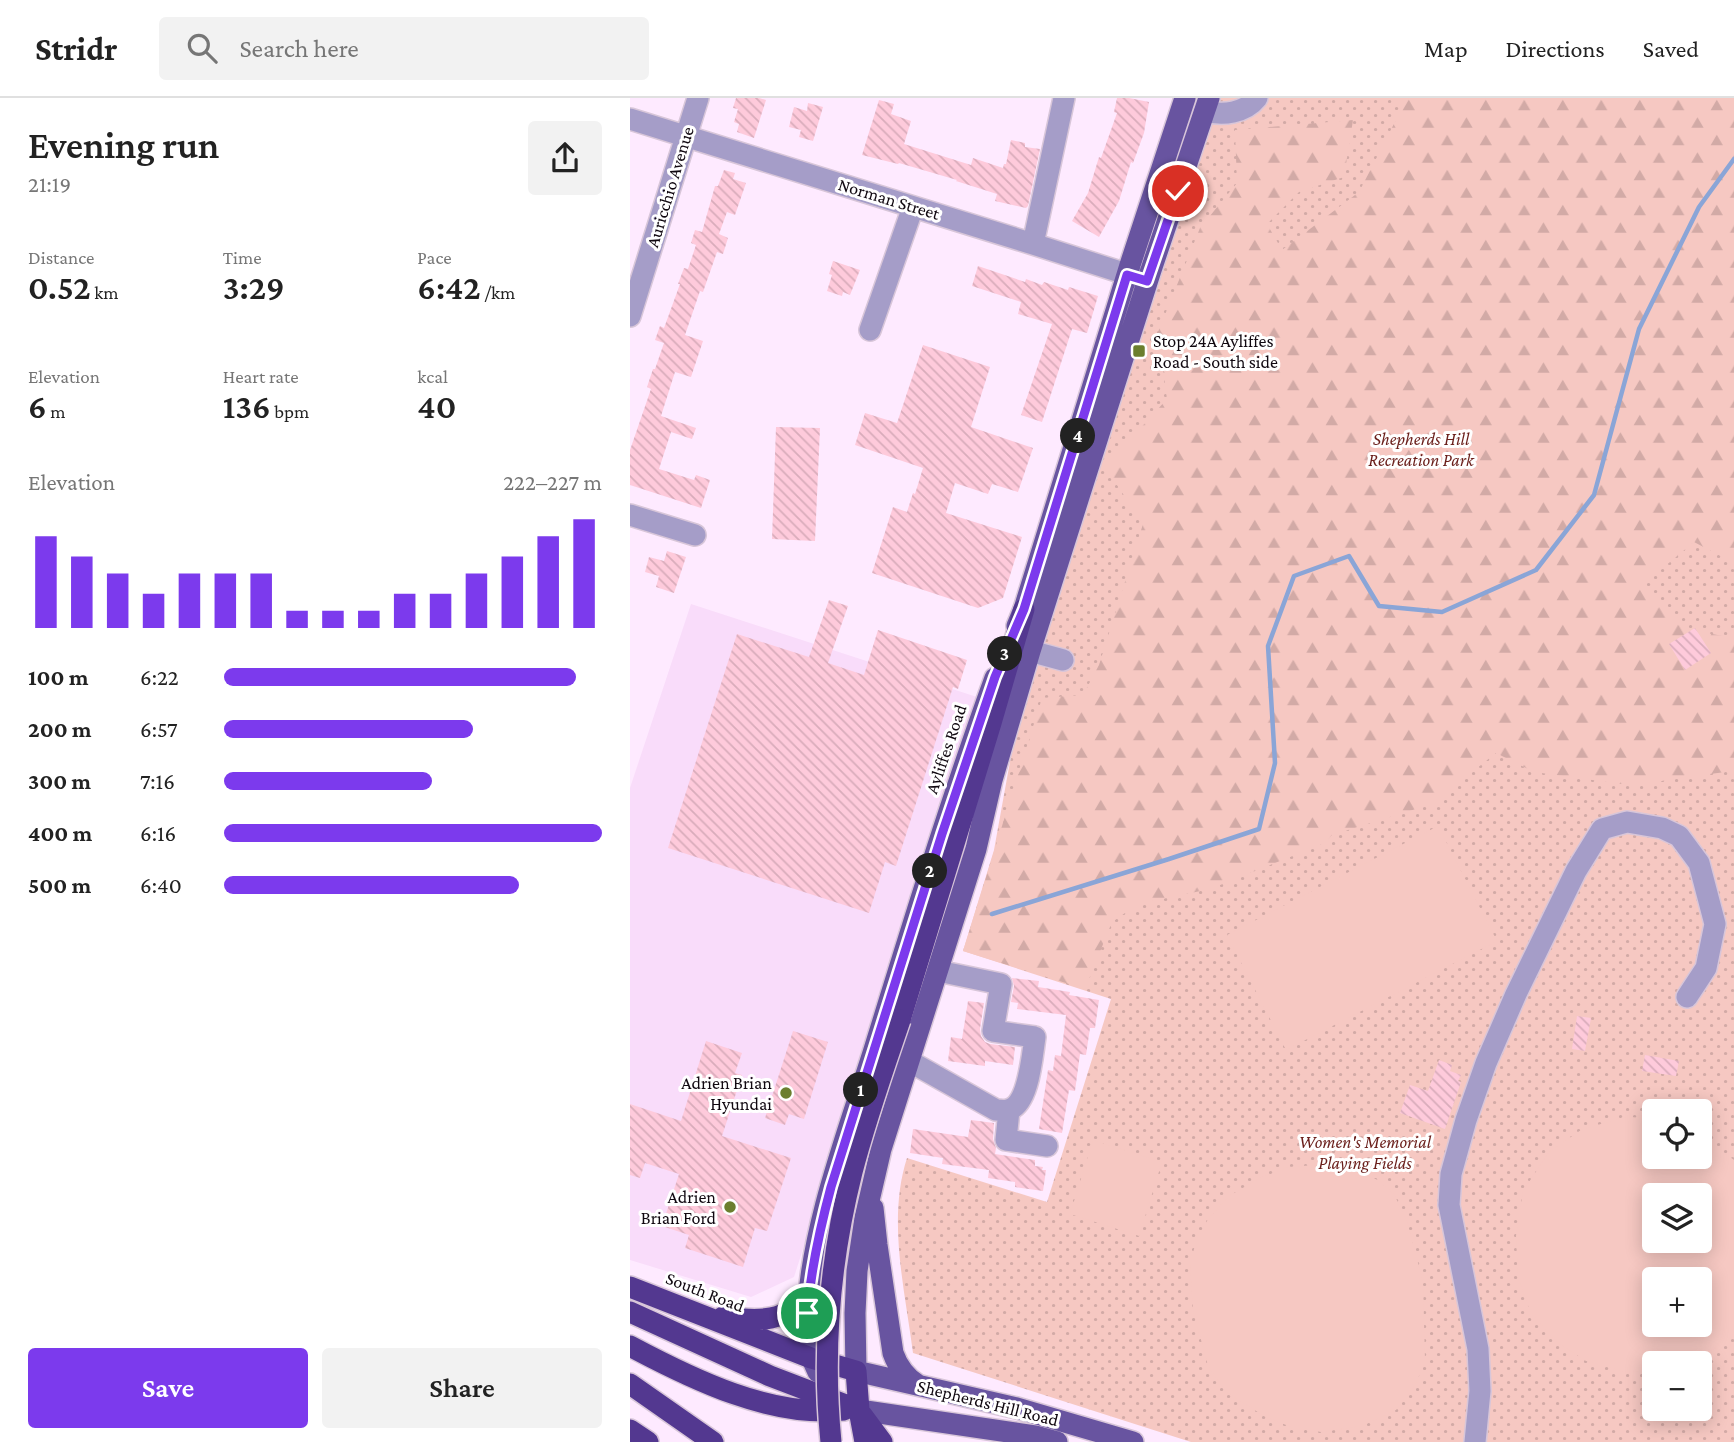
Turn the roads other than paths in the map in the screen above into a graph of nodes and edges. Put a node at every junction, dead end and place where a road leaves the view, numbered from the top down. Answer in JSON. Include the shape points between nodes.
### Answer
{"nodes":[{"id":1,"x":698,"y":98,"type":"edge"},
{"id":2,"x":1064,"y":98,"type":"edge"},
{"id":3,"x":1185,"y":98,"type":"edge"},
{"id":4,"x":1257,"y":98,"type":"edge"},
{"id":5,"x":1207,"y":104,"type":"edge"},
{"id":6,"x":630,"y":119,"type":"edge"},
{"id":7,"x":686,"y":136,"type":"junction"},
{"id":8,"x":914,"y":207,"type":"junction"},
{"id":9,"x":1033,"y":244,"type":"junction"},
{"id":10,"x":1137,"y":278,"type":"junction"},
{"id":11,"x":630,"y":316,"type":"edge"},
{"id":12,"x":870,"y":330,"type":"dead end"},
{"id":13,"x":630,"y":515,"type":"edge"},
{"id":14,"x":695,"y":535,"type":"dead end"},
{"id":15,"x":1024,"y":609,"type":"junction"},
{"id":16,"x":1030,"y":651,"type":"junction"},
{"id":17,"x":1063,"y":660,"type":"dead end"},
{"id":18,"x":938,"y":971,"type":"junction"},
{"id":19,"x":1686,"y":997,"type":"dead end"},
{"id":20,"x":909,"y":1061,"type":"junction"},
{"id":21,"x":1009,"y":1110,"type":"junction"},
{"id":22,"x":1047,"y":1146,"type":"dead end"},
{"id":23,"x":872,"y":1188,"type":"junction"},
{"id":24,"x":630,"y":1287,"type":"edge"},
{"id":25,"x":810,"y":1291,"type":"junction"},
{"id":26,"x":630,"y":1312,"type":"edge"},
{"id":27,"x":697,"y":1314,"type":"junction"},
{"id":28,"x":630,"y":1346,"type":"edge"},
{"id":29,"x":811,"y":1357,"type":"junction"},
{"id":30,"x":856,"y":1371,"type":"junction"},
{"id":31,"x":883,"y":1378,"type":"joint"},
{"id":32,"x":630,"y":1384,"type":"edge"},
{"id":33,"x":921,"y":1386,"type":"junction"},
{"id":34,"x":856,"y":1410,"type":"junction"},
{"id":35,"x":630,"y":1430,"type":"edge"},
{"id":36,"x":648,"y":1442,"type":"edge"},
{"id":37,"x":713,"y":1442,"type":"edge"},
{"id":38,"x":831,"y":1442,"type":"edge"},
{"id":39,"x":865,"y":1442,"type":"edge"},
{"id":40,"x":882,"y":1442,"type":"edge"},
{"id":41,"x":1057,"y":1442,"type":"edge"},
{"id":42,"x":1133,"y":1442,"type":"edge"},
{"id":43,"x":1475,"y":1442,"type":"edge"}],
"edges":[{"from":1,"to":7,"type":"street","name":"Auricchio Avenue"},
{"from":2,"to":9,"type":"street"},
{"from":3,"to":10,"type":"main road","name":"Ayliffes Road"},
{"from":4,"to":5,"type":"street","via":[[1248,107],[1216,114]]},
{"from":5,"to":10,"type":"main road","name":"Ayliffes Road"},
{"from":6,"to":7,"type":"street","name":"Norman Street"},
{"from":7,"to":8,"type":"street","name":"Norman Street"},
{"from":7,"to":11,"type":"street","name":"Auricchio Avenue"},
{"from":8,"to":9,"type":"street","name":"Norman Street"},
{"from":8,"to":12,"type":"street"},
{"from":9,"to":10,"type":"street","name":"Norman Street"},
{"from":10,"to":15,"type":"main road","name":"Ayliffes Road"},
{"from":10,"to":16,"type":"main road","name":"Ayliffes Road"},
{"from":13,"to":14,"type":"street"},
{"from":15,"to":25,"type":"main road","name":"Ayliffes Road","via":[[988,698],[906,946],[831,1187]]},
{"from":15,"to":38,"type":"highway","bridge":true,"via":[[857,1154],[832,1284],[828,1340]]},
{"from":16,"to":17,"type":"street"},
{"from":16,"to":18,"type":"main road","name":"Ayliffes Road"},
{"from":18,"to":20,"type":"main road","name":"Ayliffes Road"},
{"from":18,"to":21,"type":"street","via":[[1001,984],[993,1031],[1035,1037],[1028,1080],[1020,1102]]},
{"from":19,"to":43,"type":"street","via":[[1706,968],[1715,923],[1699,863],[1679,836],[1662,828],[1627,822],[1602,829],[1576,871],[1516,994],[1486,1063],[1451,1174],[1448,1205],[1478,1349]]},
{"from":20,"to":21,"type":"street","via":[[996,1110]]},
{"from":20,"to":23,"type":"main road","name":"Ayliffes Road"},
{"from":21,"to":22,"type":"street","via":[[1006,1140]]},
{"from":23,"to":30,"type":"main road","name":"Ayliffes Road","via":[[857,1271]]},
{"from":23,"to":33,"type":"main road","via":[[893,1353],[904,1374]]},
{"from":24,"to":27,"type":"highway","name":"South Road"},
{"from":25,"to":27,"type":"highway","via":[[796,1308],[777,1316],[748,1319]]},
{"from":25,"to":29,"type":"main road","name":"Ayliffes Road","via":[[806,1324]]},
{"from":26,"to":34,"type":"highway"},
{"from":27,"to":29,"type":"highway","name":"South Road"},
{"from":28,"to":34,"type":"highway","via":[[695,1379],[745,1397],[817,1411]]},
{"from":29,"to":30,"type":"highway","name":"South Road"},
{"from":29,"to":34,"type":"main road","name":"Ayliffes Road","via":[[826,1385]]},
{"from":30,"to":31,"type":"main road","name":"South Road"},
{"from":30,"to":34,"type":"highway","name":"Ayliffes Road"},
{"from":31,"to":33,"type":"main road","name":"Shepherds Hill Road"},
{"from":32,"to":37,"type":"highway"},
{"from":33,"to":42,"type":"main road","name":"Shepherds Hill Road"},
{"from":34,"to":39,"type":"highway"},
{"from":34,"to":40,"type":"highway"},
{"from":34,"to":41,"type":"main road","name":"Shepherds Hill Road"},
{"from":35,"to":36,"type":"highway"}]}
